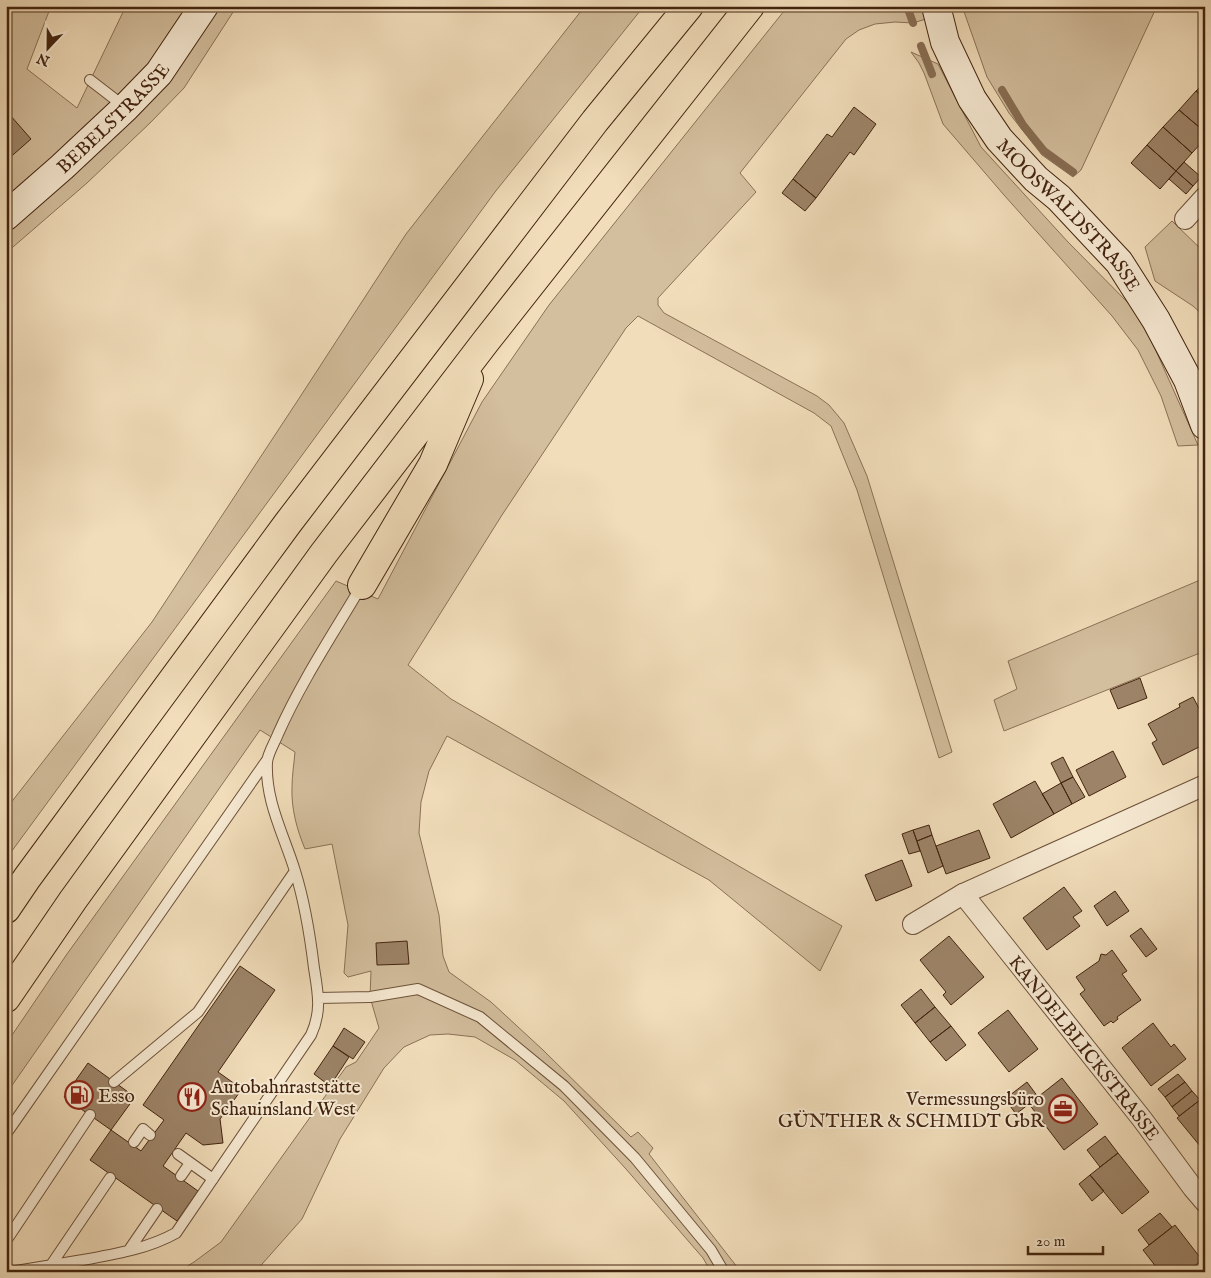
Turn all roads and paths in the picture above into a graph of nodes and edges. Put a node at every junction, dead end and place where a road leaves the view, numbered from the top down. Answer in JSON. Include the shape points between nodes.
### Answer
{"nodes":[{"id":1,"x":204,"y":6,"type":"edge"},
{"id":2,"x":689,"y":6,"type":"edge"},
{"id":3,"x":750,"y":6,"type":"edge"},
{"id":4,"x":936,"y":6,"type":"edge"},
{"id":5,"x":90,"y":80,"type":"dead end"},
{"id":6,"x":125,"y":108,"type":"junction"},
{"id":7,"x":1205,"y":196,"type":"edge"},
{"id":8,"x":6,"y":216,"type":"edge"},
{"id":9,"x":1185,"y":219,"type":"dead end"},
{"id":10,"x":486,"y":341,"type":"junction"},
{"id":11,"x":1205,"y":425,"type":"edge"},
{"id":12,"x":362,"y":585,"type":"joint"},
{"id":13,"x":267,"y":760,"type":"junction"},
{"id":14,"x":1205,"y":785,"type":"edge"},
{"id":15,"x":295,"y":871,"type":"junction"},
{"id":16,"x":962,"y":894,"type":"junction"},
{"id":17,"x":6,"y":909,"type":"edge"},
{"id":18,"x":913,"y":924,"type":"dead end"},
{"id":19,"x":6,"y":998,"type":"edge"},
{"id":20,"x":318,"y":998,"type":"junction"},
{"id":21,"x":114,"y":1082,"type":"dead end"},
{"id":22,"x":90,"y":1116,"type":"dead end"},
{"id":23,"x":6,"y":1134,"type":"edge"},
{"id":24,"x":150,"y":1134,"type":"dead end"},
{"id":25,"x":134,"y":1142,"type":"dead end"},
{"id":26,"x":178,"y":1154,"type":"dead end"},
{"id":27,"x":190,"y":1163,"type":"junction"},
{"id":28,"x":181,"y":1176,"type":"dead end"},
{"id":29,"x":110,"y":1178,"type":"dead end"},
{"id":30,"x":213,"y":1179,"type":"junction"},
{"id":31,"x":1205,"y":1202,"type":"edge"},
{"id":32,"x":157,"y":1209,"type":"dead end"},
{"id":33,"x":6,"y":1241,"type":"edge"},
{"id":34,"x":129,"y":1250,"type":"junction"},
{"id":35,"x":51,"y":1265,"type":"junction"},
{"id":36,"x":10,"y":1272,"type":"edge"},
{"id":37,"x":724,"y":1272,"type":"edge"}],
"edges":[{"from":1,"to":6,"type":"street","name":"BEBELSTRASSE","via":[[159,73]]},
{"from":2,"to":17,"type":"highway","via":[[595,120],[288,523]]},
{"from":3,"to":10,"type":"highway"},
{"from":4,"to":11,"type":"street","name":"MOOSWALDSTRASSE","via":[[945,42],[972,100],[999,139],[1119,262],[1156,320],[1188,380]]},
{"from":5,"to":6,"type":"lane"},
{"from":6,"to":8,"type":"street","name":"BEBELSTRASSE"},
{"from":7,"to":9,"type":"street"},
{"from":10,"to":12,"type":"highway","via":[[433,464]]},
{"from":10,"to":19,"type":"highway","via":[[324,554]]},
{"from":12,"to":13,"type":"lane","via":[[302,685]]},
{"from":13,"to":15,"type":"lane","via":[[268,786],[275,814]]},
{"from":13,"to":23,"type":"lane"},
{"from":14,"to":16,"type":"street"},
{"from":15,"to":20,"type":"lane","via":[[308,924]]},
{"from":15,"to":21,"type":"lane","via":[[198,1012]]},
{"from":16,"to":18,"type":"street"},
{"from":16,"to":31,"type":"street","name":"KANDELBLICKSTRASSE"},
{"from":20,"to":30,"type":"lane","via":[[318,1016],[311,1035]]},
{"from":20,"to":37,"type":"lane","via":[[370,996],[418,989],[480,1017],[564,1086],[635,1158],[711,1250]]},
{"from":22,"to":33,"type":"lane"},
{"from":24,"to":25,"type":"lane","via":[[143,1130]]},
{"from":26,"to":27,"type":"lane"},
{"from":27,"to":28,"type":"lane"},
{"from":27,"to":30,"type":"lane"},
{"from":29,"to":35,"type":"lane"},
{"from":30,"to":34,"type":"lane","via":[[176,1233]]},
{"from":32,"to":34,"type":"lane"},
{"from":34,"to":35,"type":"lane"},
{"from":35,"to":36,"type":"lane"}]}
